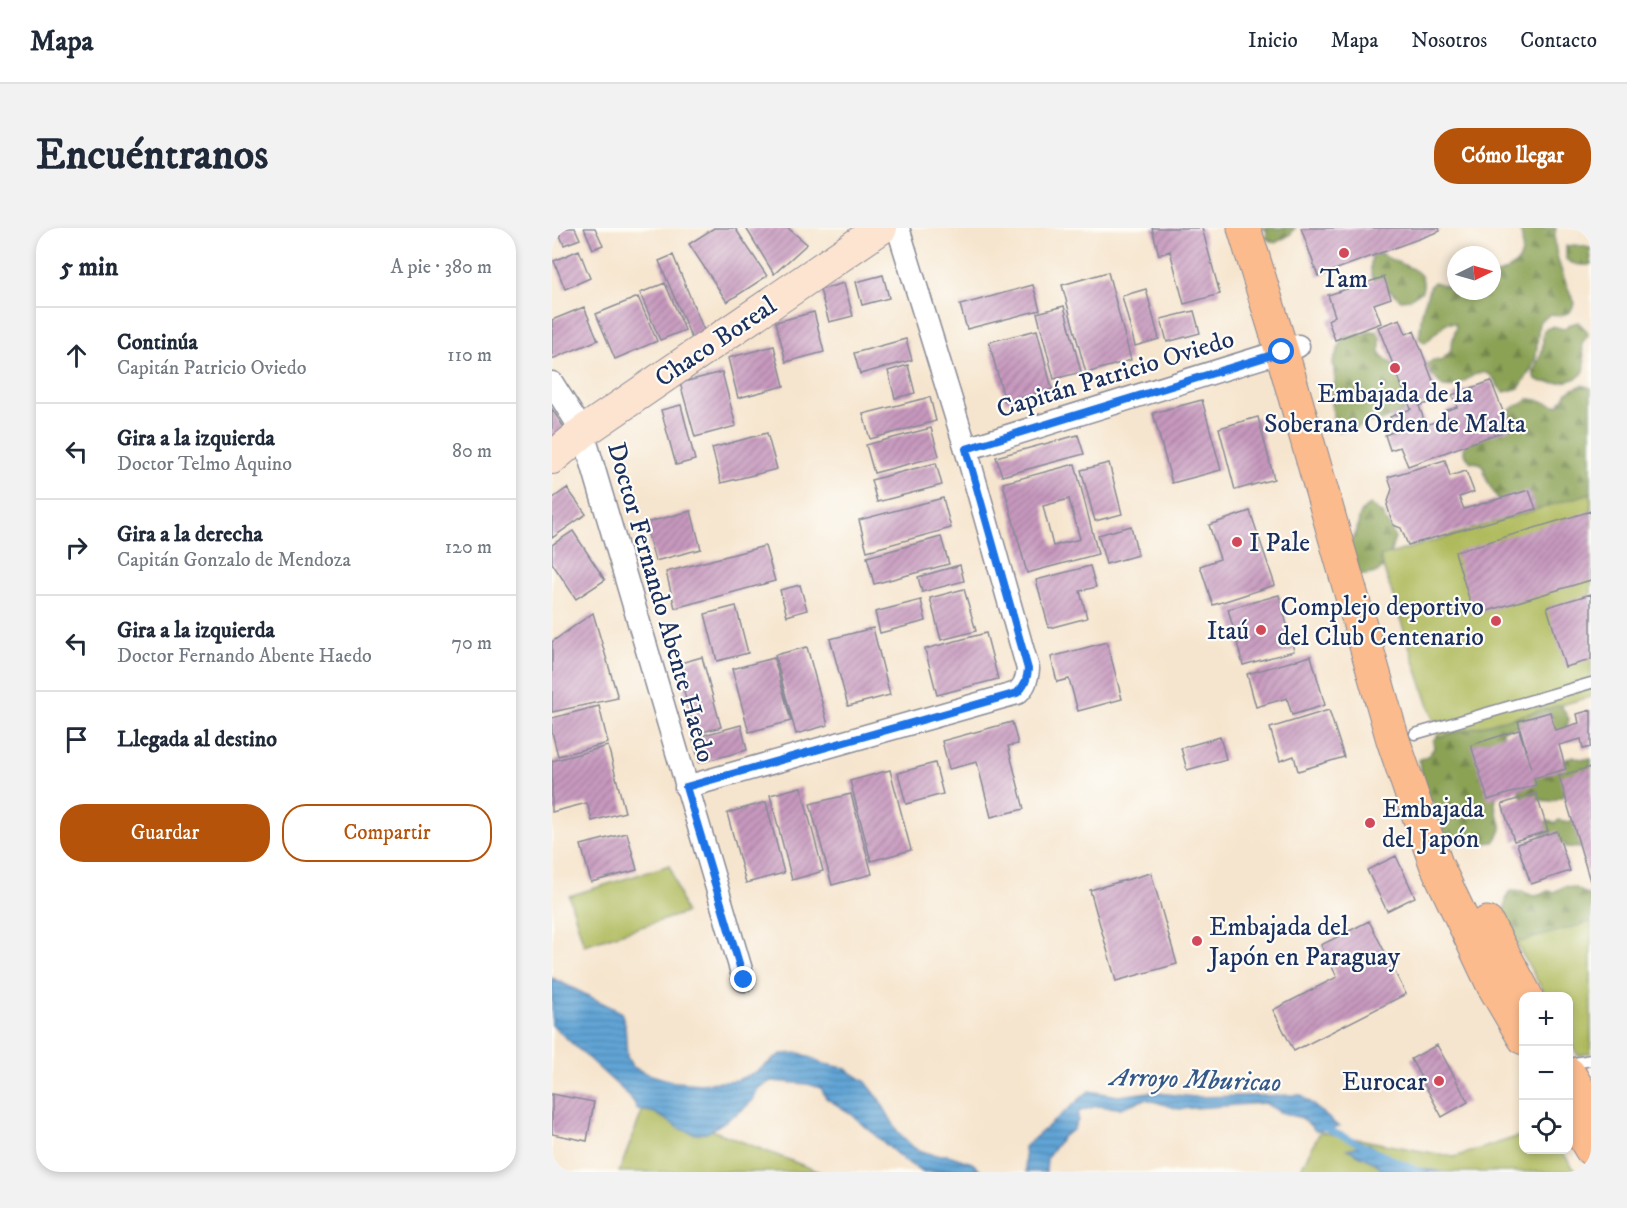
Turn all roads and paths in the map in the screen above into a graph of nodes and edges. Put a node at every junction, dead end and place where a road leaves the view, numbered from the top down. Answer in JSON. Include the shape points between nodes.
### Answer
{"nodes":[{"id":1,"x":881,"y":228,"type":"edge"},
{"id":2,"x":898,"y":228,"type":"edge"},
{"id":3,"x":1244,"y":228,"type":"edge"},
{"id":4,"x":1264,"y":228,"type":"edge"},
{"id":5,"x":1290,"y":349,"type":"junction"},
{"id":6,"x":552,"y":383,"type":"edge"},
{"id":7,"x":583,"y":432,"type":"junction"},
{"id":8,"x":966,"y":449,"type":"junction"},
{"id":9,"x":552,"y":458,"type":"edge"},
{"id":10,"x":1591,"y":683,"type":"edge"},
{"id":11,"x":1414,"y":734,"type":"junction"},
{"id":12,"x":686,"y":787,"type":"junction"},
{"id":13,"x":744,"y":980,"type":"dead end"},
{"id":14,"x":1524,"y":992,"type":"edge"},
{"id":15,"x":1519,"y":1029,"type":"edge"},
{"id":16,"x":1591,"y":1060,"type":"edge"},
{"id":17,"x":1573,"y":1063,"type":"edge"},
{"id":18,"x":1573,"y":1081,"type":"edge"},
{"id":19,"x":1591,"y":1110,"type":"edge"},
{"id":20,"x":1573,"y":1119,"type":"edge"},
{"id":21,"x":1591,"y":1149,"type":"edge"}],
"edges":[{"from":1,"to":7,"type":"main road","name":"Chaco Boreal"},
{"from":2,"to":8,"type":"street"},
{"from":3,"to":5,"type":"highway"},
{"from":4,"to":5,"type":"highway"},
{"from":5,"to":8,"type":"street","name":"Capitán Patricio Oviedo"},
{"from":5,"to":11,"type":"highway"},
{"from":5,"to":15,"type":"highway","via":[[1393,740],[1436,864],[1493,985]]},
{"from":6,"to":7,"type":"street","name":"Doctor Fernando Abente Haedo"},
{"from":7,"to":9,"type":"main road","name":"Chaco Boreal"},
{"from":7,"to":12,"type":"street","name":"Doctor Fernando Abente Haedo"},
{"from":8,"to":12,"type":"street","via":[[1028,669],[1023,688],[1017,693]]},
{"from":10,"to":11,"type":"lane"},
{"from":11,"to":14,"type":"highway","via":[[1454,855]]},
{"from":12,"to":13,"type":"street","name":"Doctor Fernando Abente Haedo"},
{"from":16,"to":17,"type":"lane"},
{"from":18,"to":19,"type":"highway"},
{"from":20,"to":21,"type":"highway"}]}
